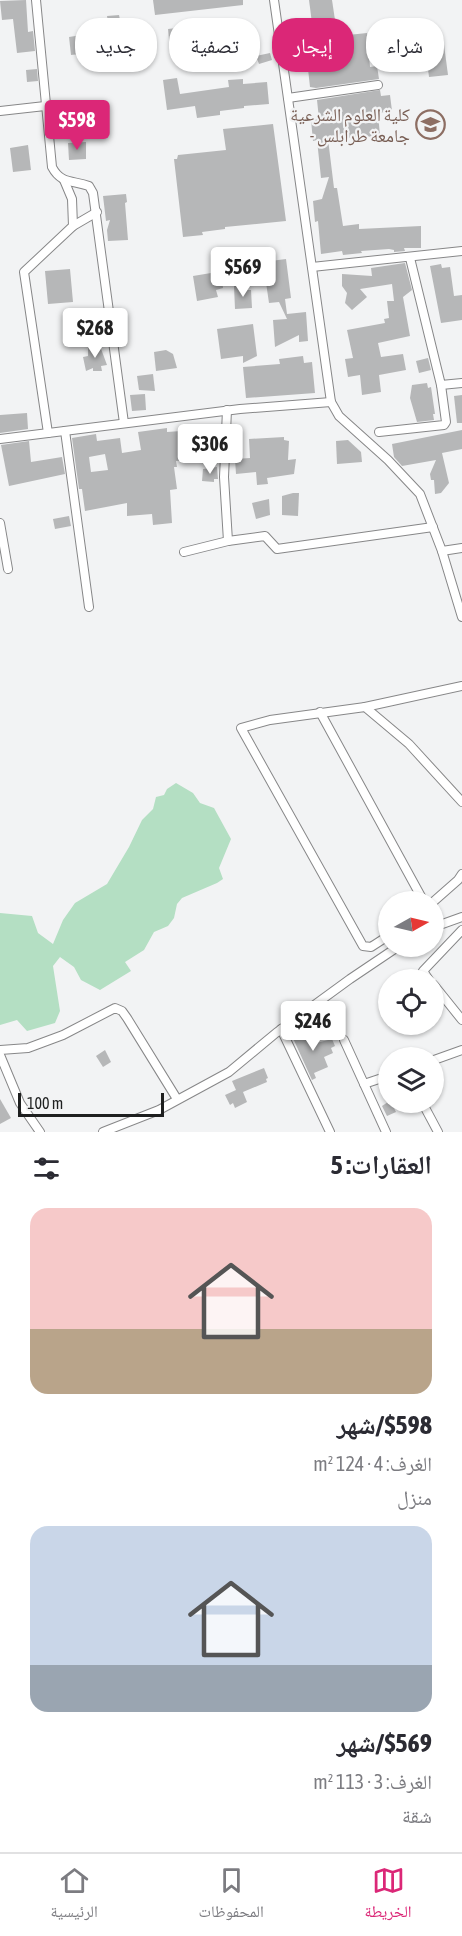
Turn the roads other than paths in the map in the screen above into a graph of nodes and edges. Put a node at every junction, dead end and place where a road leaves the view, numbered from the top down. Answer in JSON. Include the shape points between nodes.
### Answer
{"nodes":[{"id":1,"x":36,"y":0,"type":"edge"},
{"id":2,"x":274,"y":0,"type":"edge"},
{"id":3,"x":378,"y":85,"type":"dead end"},
{"id":4,"x":288,"y":98,"type":"junction"},
{"id":5,"x":45,"y":106,"type":"junction"},
{"id":6,"x":0,"y":111,"type":"edge"},
{"id":7,"x":64,"y":180,"type":"junction"},
{"id":8,"x":97,"y":212,"type":"junction"},
{"id":9,"x":73,"y":226,"type":"junction"},
{"id":10,"x":462,"y":252,"type":"edge"},
{"id":11,"x":410,"y":258,"type":"junction"},
{"id":12,"x":312,"y":267,"type":"junction"},
{"id":13,"x":462,"y":383,"type":"edge"},
{"id":14,"x":441,"y":386,"type":"junction"},
{"id":15,"x":331,"y":402,"type":"junction"},
{"id":16,"x":227,"y":410,"type":"junction"},
{"id":17,"x":124,"y":423,"type":"junction"},
{"id":18,"x":65,"y":431,"type":"junction"},
{"id":19,"x":380,"y":432,"type":"dead end"},
{"id":20,"x":48,"y":433,"type":"junction"},
{"id":21,"x":0,"y":439,"type":"edge"},
{"id":22,"x":0,"y":523,"type":"edge"},
{"id":23,"x":433,"y":527,"type":"junction"},
{"id":24,"x":228,"y":541,"type":"junction"},
{"id":25,"x":462,"y":548,"type":"edge"},
{"id":26,"x":442,"y":551,"type":"junction"},
{"id":27,"x":184,"y":552,"type":"dead end"},
{"id":28,"x":8,"y":569,"type":"dead end"},
{"id":29,"x":89,"y":607,"type":"dead end"},
{"id":30,"x":462,"y":617,"type":"edge"},
{"id":31,"x":462,"y":686,"type":"edge"},
{"id":32,"x":365,"y":707,"type":"junction"},
{"id":33,"x":320,"y":712,"type":"junction"},
{"id":34,"x":462,"y":802,"type":"edge"},
{"id":35,"x":462,"y":874,"type":"edge"},
{"id":36,"x":418,"y":891,"type":"edge"},
{"id":37,"x":444,"y":892,"type":"edge"},
{"id":38,"x":462,"y":916,"type":"edge"},
{"id":39,"x":444,"y":923,"type":"edge"},
{"id":40,"x":462,"y":930,"type":"edge"},
{"id":41,"x":378,"y":943,"type":"edge"},
{"id":42,"x":383,"y":957,"type":"edge"},
{"id":43,"x":425,"y":969,"type":"edge"},
{"id":44,"x":444,"y":998,"type":"edge"},
{"id":45,"x":462,"y":1020,"type":"edge"},
{"id":46,"x":281,"y":1029,"type":"junction"},
{"id":47,"x":344,"y":1040,"type":"dead end"},
{"id":48,"x":0,"y":1050,"type":"edge"},
{"id":49,"x":462,"y":1050,"type":"edge"},
{"id":50,"x":0,"y":1055,"type":"edge"},
{"id":51,"x":444,"y":1056,"type":"edge"},
{"id":52,"x":378,"y":1079,"type":"edge"},
{"id":53,"x":364,"y":1084,"type":"junction"},
{"id":54,"x":177,"y":1099,"type":"junction"},
{"id":55,"x":428,"y":1113,"type":"edge"},
{"id":56,"x":40,"y":1132,"type":"edge"},
{"id":57,"x":103,"y":1132,"type":"edge"},
{"id":58,"x":330,"y":1132,"type":"edge"},
{"id":59,"x":386,"y":1132,"type":"edge"},
{"id":60,"x":438,"y":1132,"type":"edge"}],
"edges":[{"from":1,"to":5,"type":"street"},
{"from":2,"to":4,"type":"street"},
{"from":3,"to":4,"type":"street"},
{"from":4,"to":12,"type":"street"},
{"from":5,"to":6,"type":"street"},
{"from":5,"to":7,"type":"street","via":[[52,167]]},
{"from":7,"to":8,"type":"street","via":[[89,186]]},
{"from":7,"to":9,"type":"street","via":[[72,199]]},
{"from":8,"to":9,"type":"street"},
{"from":8,"to":17,"type":"street"},
{"from":9,"to":20,"type":"street","via":[[24,272]]},
{"from":10,"to":11,"type":"street"},
{"from":11,"to":12,"type":"street"},
{"from":11,"to":14,"type":"street"},
{"from":12,"to":15,"type":"street"},
{"from":13,"to":14,"type":"street"},
{"from":14,"to":19,"type":"street","via":[[444,425]]},
{"from":15,"to":16,"type":"street"},
{"from":15,"to":23,"type":"street","via":[[339,417],[420,494]]},
{"from":16,"to":17,"type":"street"},
{"from":16,"to":24,"type":"street","via":[[224,477]]},
{"from":17,"to":18,"type":"street"},
{"from":18,"to":20,"type":"street"},
{"from":18,"to":29,"type":"street"},
{"from":20,"to":21,"type":"street"},
{"from":22,"to":28,"type":"street"},
{"from":23,"to":24,"type":"street","via":[[277,549],[265,536]]},
{"from":23,"to":26,"type":"street"},
{"from":24,"to":27,"type":"street"},
{"from":25,"to":26,"type":"street"},
{"from":26,"to":30,"type":"street"},
{"from":31,"to":32,"type":"street"},
{"from":32,"to":33,"type":"street"},
{"from":32,"to":34,"type":"street","via":[[409,744]]},
{"from":33,"to":36,"type":"street"},
{"from":33,"to":41,"type":"street","via":[[241,728],[363,946]]},
{"from":35,"to":37,"type":"street"},
{"from":38,"to":39,"type":"street"},
{"from":40,"to":43,"type":"street"},
{"from":42,"to":46,"type":"street"},
{"from":44,"to":45,"type":"street"},
{"from":46,"to":54,"type":"street","via":[[229,1072]]},
{"from":46,"to":58,"type":"street"},
{"from":47,"to":53,"type":"street"},
{"from":48,"to":54,"type":"street","via":[[37,1045],[116,1008],[127,1017]]},
{"from":49,"to":51,"type":"street"},
{"from":50,"to":56,"type":"street","via":[[20,1103]]},
{"from":52,"to":53,"type":"street"},
{"from":53,"to":59,"type":"street"},
{"from":54,"to":57,"type":"street"},
{"from":55,"to":60,"type":"street"}]}
